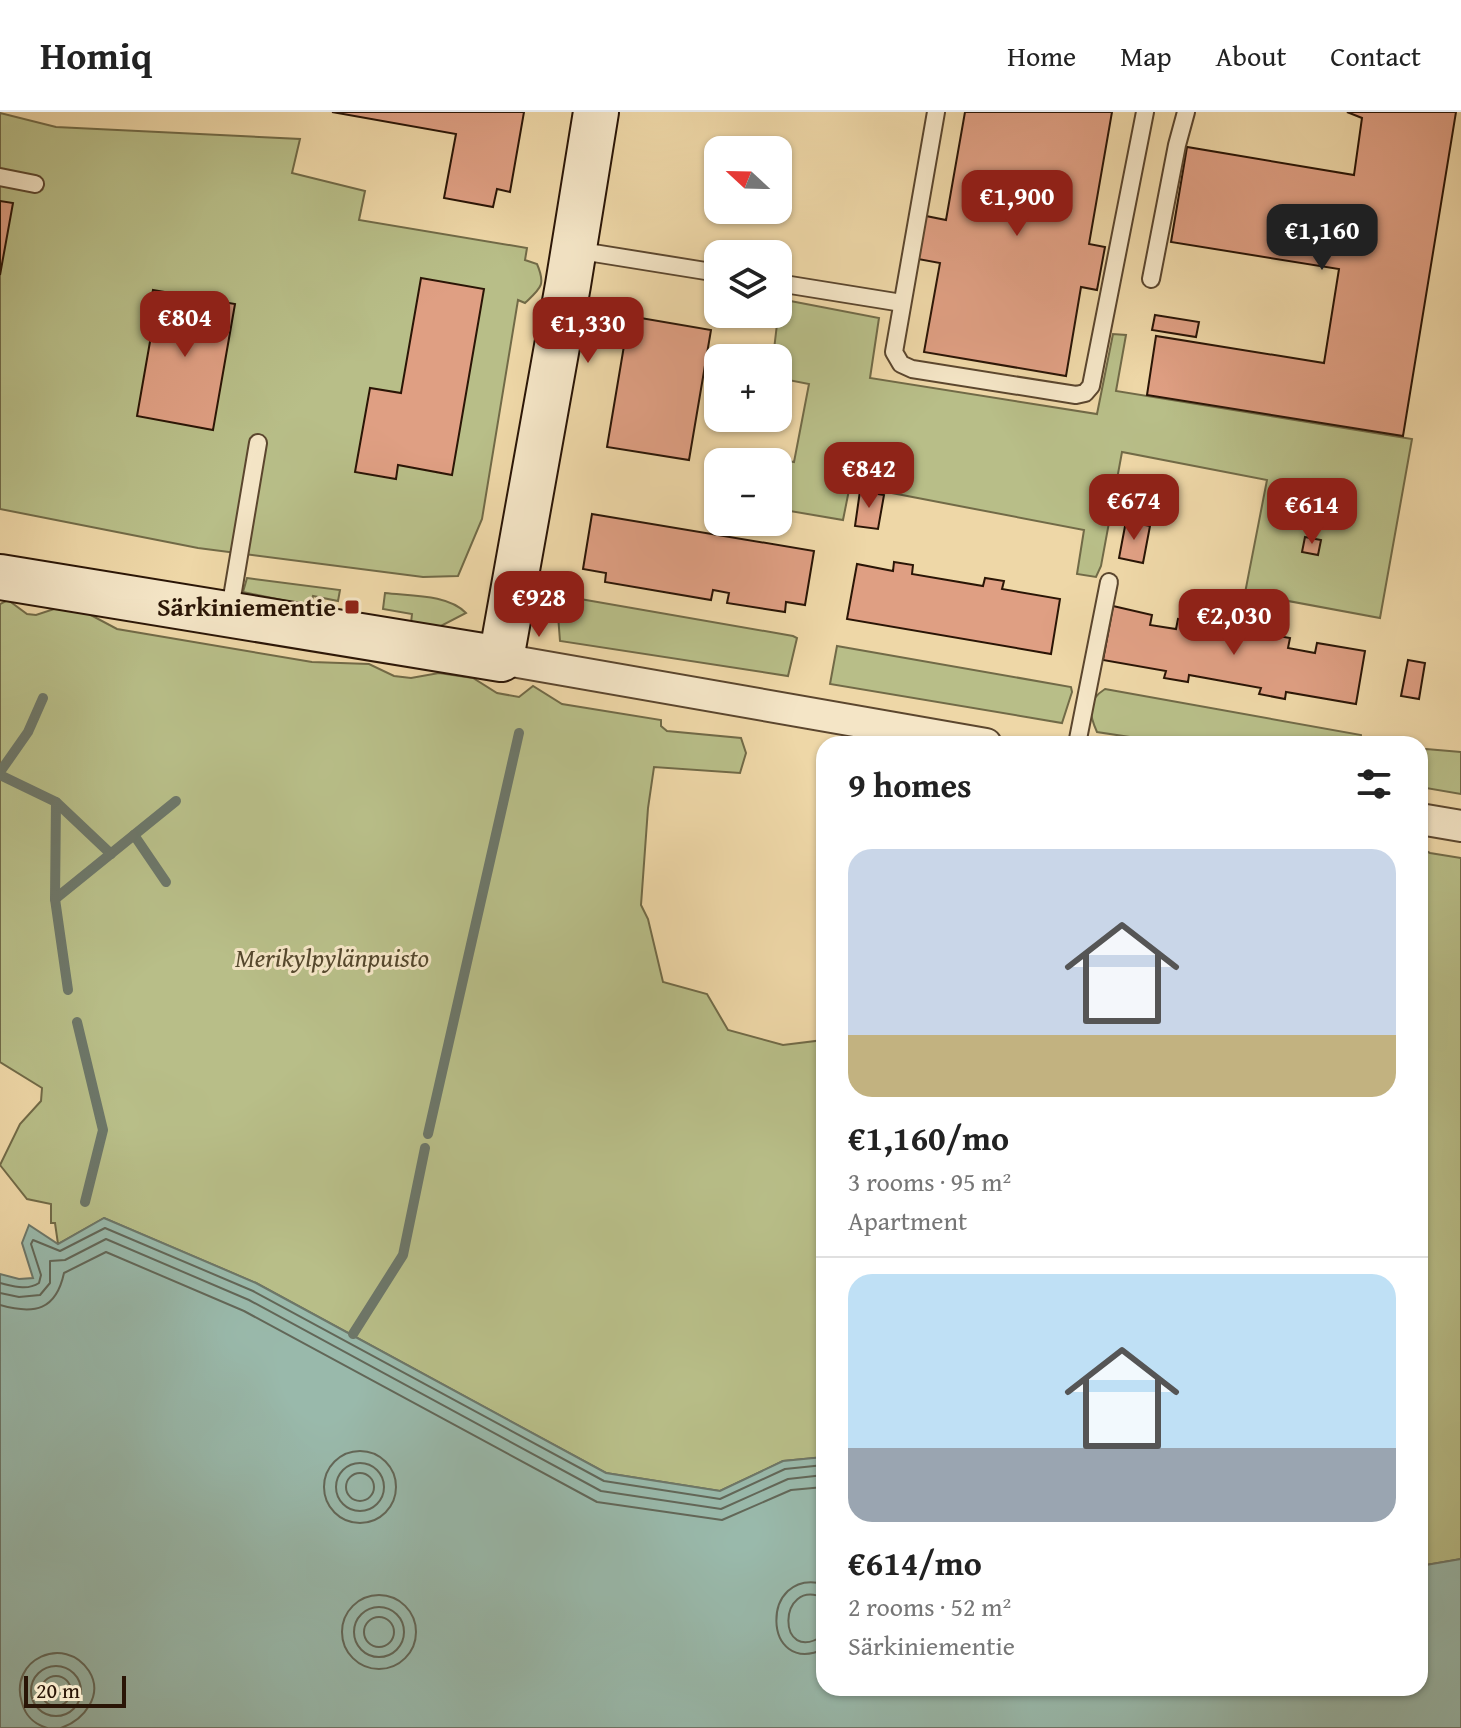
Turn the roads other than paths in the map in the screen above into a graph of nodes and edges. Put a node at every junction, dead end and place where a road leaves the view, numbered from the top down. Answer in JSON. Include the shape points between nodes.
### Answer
{"nodes":[{"id":1,"x":596,"y":112,"type":"edge"},
{"id":2,"x":936,"y":112,"type":"edge"},
{"id":3,"x":1145,"y":112,"type":"edge"},
{"id":4,"x":1186,"y":112,"type":"edge"},
{"id":5,"x":0,"y":177,"type":"edge"},
{"id":6,"x":35,"y":184,"type":"dead end"},
{"id":7,"x":573,"y":250,"type":"junction"},
{"id":8,"x":704,"y":271,"type":"edge"},
{"id":9,"x":1151,"y":279,"type":"dead end"},
{"id":10,"x":792,"y":285,"type":"edge"},
{"id":11,"x":902,"y":303,"type":"junction"},
{"id":12,"x":258,"y":443,"type":"dead end"},
{"id":13,"x":0,"y":577,"type":"edge"},
{"id":14,"x":1109,"y":582,"type":"dead end"},
{"id":15,"x":229,"y":616,"type":"junction"},
{"id":16,"x":501,"y":659,"type":"junction"},
{"id":17,"x":940,"y":736,"type":"edge"},
{"id":18,"x":1079,"y":736,"type":"edge"},
{"id":19,"x":1428,"y":820,"type":"edge"},
{"id":20,"x":1461,"y":826,"type":"edge"}],
"edges":[{"from":1,"to":7,"type":"street"},
{"from":2,"to":11,"type":"lane"},
{"from":3,"to":11,"type":"lane","via":[[1091,386],[1085,393],[901,364],[894,352]]},
{"from":4,"to":9,"type":"lane"},
{"from":5,"to":6,"type":"lane"},
{"from":7,"to":8,"type":"lane"},
{"from":7,"to":16,"type":"street"},
{"from":10,"to":11,"type":"lane"},
{"from":12,"to":15,"type":"lane"},
{"from":13,"to":15,"type":"street"},
{"from":14,"to":18,"type":"lane"},
{"from":15,"to":16,"type":"street"},
{"from":16,"to":17,"type":"street"},
{"from":19,"to":20,"type":"street"}]}
